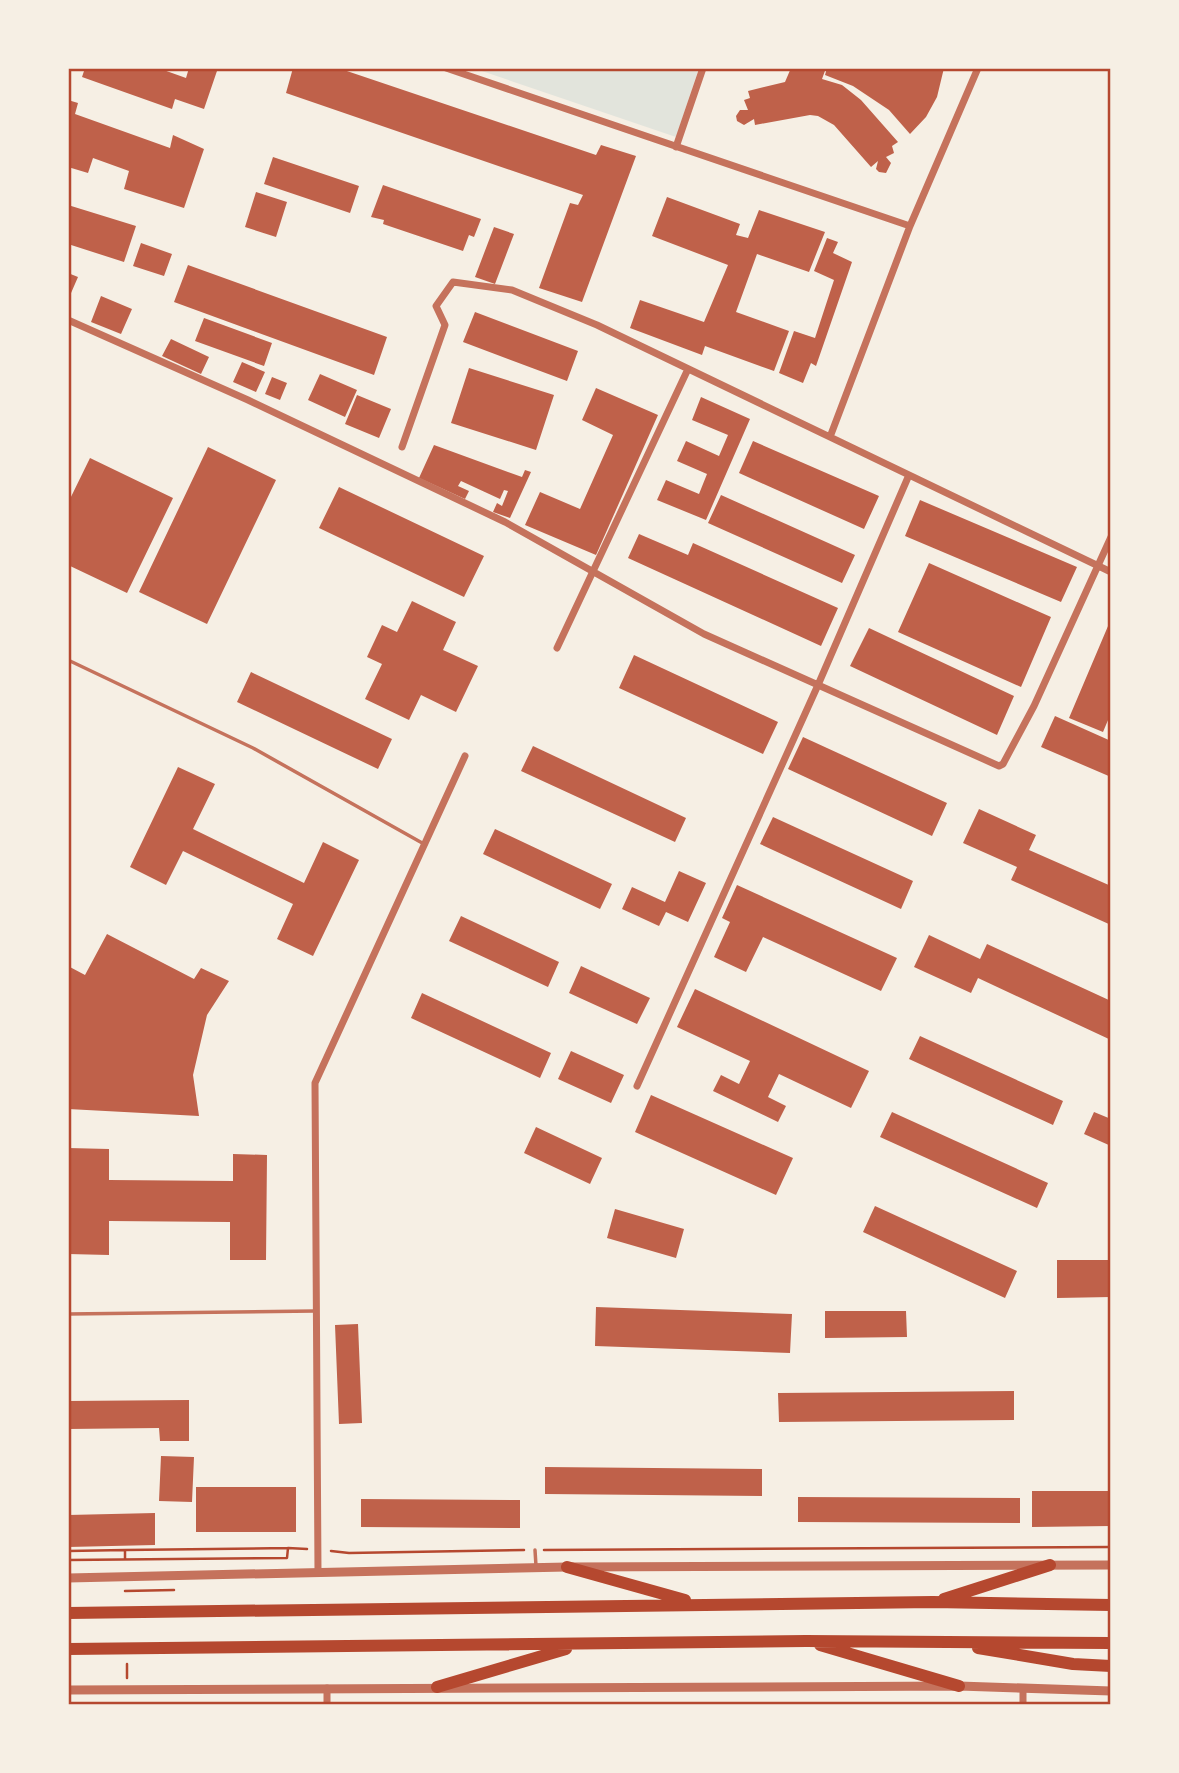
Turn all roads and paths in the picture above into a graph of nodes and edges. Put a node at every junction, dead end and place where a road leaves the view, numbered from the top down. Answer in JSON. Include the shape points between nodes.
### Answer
{"nodes":[{"id":1,"x":446,"y":68,"type":"edge"},
{"id":2,"x":703,"y":68,"type":"edge"},
{"id":3,"x":978,"y":68,"type":"edge"},
{"id":4,"x":676,"y":147,"type":"junction"},
{"id":5,"x":910,"y":226,"type":"junction"},
{"id":6,"x":68,"y":320,"type":"edge"},
{"id":7,"x":688,"y":369,"type":"junction"},
{"id":8,"x":830,"y":437,"type":"junction"},
{"id":9,"x":402,"y":447,"type":"dead end"},
{"id":10,"x":909,"y":475,"type":"junction"},
{"id":11,"x":1111,"y":537,"type":"edge"},
{"id":12,"x":1098,"y":566,"type":"junction"},
{"id":13,"x":593,"y":572,"type":"junction"},
{"id":14,"x":1111,"y":572,"type":"edge"},
{"id":15,"x":557,"y":649,"type":"dead end"},
{"id":16,"x":68,"y":660,"type":"edge"},
{"id":17,"x":818,"y":685,"type":"junction"},
{"id":18,"x":465,"y":755,"type":"dead end"},
{"id":19,"x":424,"y":844,"type":"junction"},
{"id":20,"x":637,"y":1086,"type":"dead end"},
{"id":21,"x":316,"y":1311,"type":"junction"},
{"id":22,"x":68,"y":1314,"type":"edge"},
{"id":23,"x":1111,"y":1547,"type":"edge"},
{"id":24,"x":318,"y":1550,"type":"junction"},
{"id":25,"x":535,"y":1550,"type":"junction"},
{"id":26,"x":68,"y":1551,"type":"edge"},
{"id":27,"x":68,"y":1560,"type":"edge"},
{"id":28,"x":127,"y":1560,"type":"junction"},
{"id":29,"x":1051,"y":1565,"type":"junction"},
{"id":30,"x":1111,"y":1565,"type":"edge"},
{"id":31,"x":567,"y":1567,"type":"junction"},
{"id":32,"x":536,"y":1568,"type":"junction"},
{"id":33,"x":318,"y":1573,"type":"junction"},
{"id":34,"x":127,"y":1577,"type":"junction"},
{"id":35,"x":68,"y":1578,"type":"edge"},
{"id":36,"x":174,"y":1590,"type":"dead end"},
{"id":37,"x":125,"y":1591,"type":"dead end"},
{"id":38,"x":933,"y":1602,"type":"junction"},
{"id":39,"x":698,"y":1604,"type":"junction"},
{"id":40,"x":1111,"y":1605,"type":"edge"},
{"id":41,"x":68,"y":1613,"type":"edge"},
{"id":42,"x":806,"y":1641,"type":"junction"},
{"id":43,"x":936,"y":1642,"type":"junction"},
{"id":44,"x":1111,"y":1643,"type":"edge"},
{"id":45,"x":580,"y":1644,"type":"junction"},
{"id":46,"x":68,"y":1649,"type":"edge"},
{"id":47,"x":1111,"y":1665,"type":"edge"},
{"id":48,"x":959,"y":1686,"type":"junction"},
{"id":49,"x":437,"y":1687,"type":"junction"},
{"id":50,"x":327,"y":1688,"type":"junction"},
{"id":51,"x":1023,"y":1688,"type":"junction"},
{"id":52,"x":68,"y":1690,"type":"edge"},
{"id":53,"x":1111,"y":1691,"type":"edge"},
{"id":54,"x":327,"y":1705,"type":"edge"},
{"id":55,"x":1023,"y":1705,"type":"edge"}],
"edges":[{"from":1,"to":4,"type":"street"},
{"from":2,"to":4,"type":"street"},
{"from":3,"to":5,"type":"street"},
{"from":4,"to":5,"type":"street"},
{"from":5,"to":8,"type":"street"},
{"from":6,"to":13,"type":"street","via":[[493,516]]},
{"from":7,"to":8,"type":"street"},
{"from":7,"to":9,"type":"street","via":[[512,290],[453,282],[436,306],[445,325]]},
{"from":7,"to":13,"type":"street"},
{"from":8,"to":10,"type":"street"},
{"from":10,"to":12,"type":"street"},
{"from":10,"to":17,"type":"street"},
{"from":11,"to":12,"type":"street"},
{"from":12,"to":14,"type":"street"},
{"from":12,"to":17,"type":"street","via":[[1034,706],[999,766]]},
{"from":13,"to":15,"type":"street"},
{"from":13,"to":17,"type":"street","via":[[704,634]]},
{"from":16,"to":19,"type":"lane","via":[[253,748]]},
{"from":17,"to":20,"type":"street"},
{"from":18,"to":19,"type":"street"},
{"from":19,"to":21,"type":"street","via":[[315,1083]]},
{"from":21,"to":22,"type":"lane"},
{"from":21,"to":24,"type":"street"},
{"from":23,"to":25,"type":"path"},
{"from":24,"to":25,"type":"path"},
{"from":24,"to":28,"type":"path","via":[[288,1548],[287,1558]]},
{"from":24,"to":33,"type":"street"},
{"from":25,"to":32,"type":"lane"},
{"from":26,"to":28,"type":"path","via":[[126,1548]]},
{"from":27,"to":28,"type":"path"},
{"from":28,"to":34,"type":"path"},
{"from":29,"to":30,"type":"street"},
{"from":29,"to":31,"type":"street"},
{"from":29,"to":38,"type":"highway"},
{"from":31,"to":32,"type":"street"},
{"from":31,"to":39,"type":"highway"},
{"from":32,"to":33,"type":"street"},
{"from":33,"to":34,"type":"street"},
{"from":34,"to":35,"type":"street"},
{"from":36,"to":37,"type":"path"},
{"from":38,"to":39,"type":"highway"},
{"from":38,"to":40,"type":"highway"},
{"from":39,"to":41,"type":"highway"},
{"from":42,"to":43,"type":"highway"},
{"from":42,"to":45,"type":"highway"},
{"from":42,"to":48,"type":"highway"},
{"from":43,"to":44,"type":"highway"},
{"from":43,"to":47,"type":"highway","via":[[1073,1664]]},
{"from":45,"to":46,"type":"highway"},
{"from":45,"to":49,"type":"highway"},
{"from":48,"to":49,"type":"street"},
{"from":48,"to":51,"type":"street"},
{"from":49,"to":50,"type":"street"},
{"from":50,"to":52,"type":"street"},
{"from":50,"to":54,"type":"street"},
{"from":51,"to":53,"type":"street"},
{"from":51,"to":55,"type":"street"}]}
